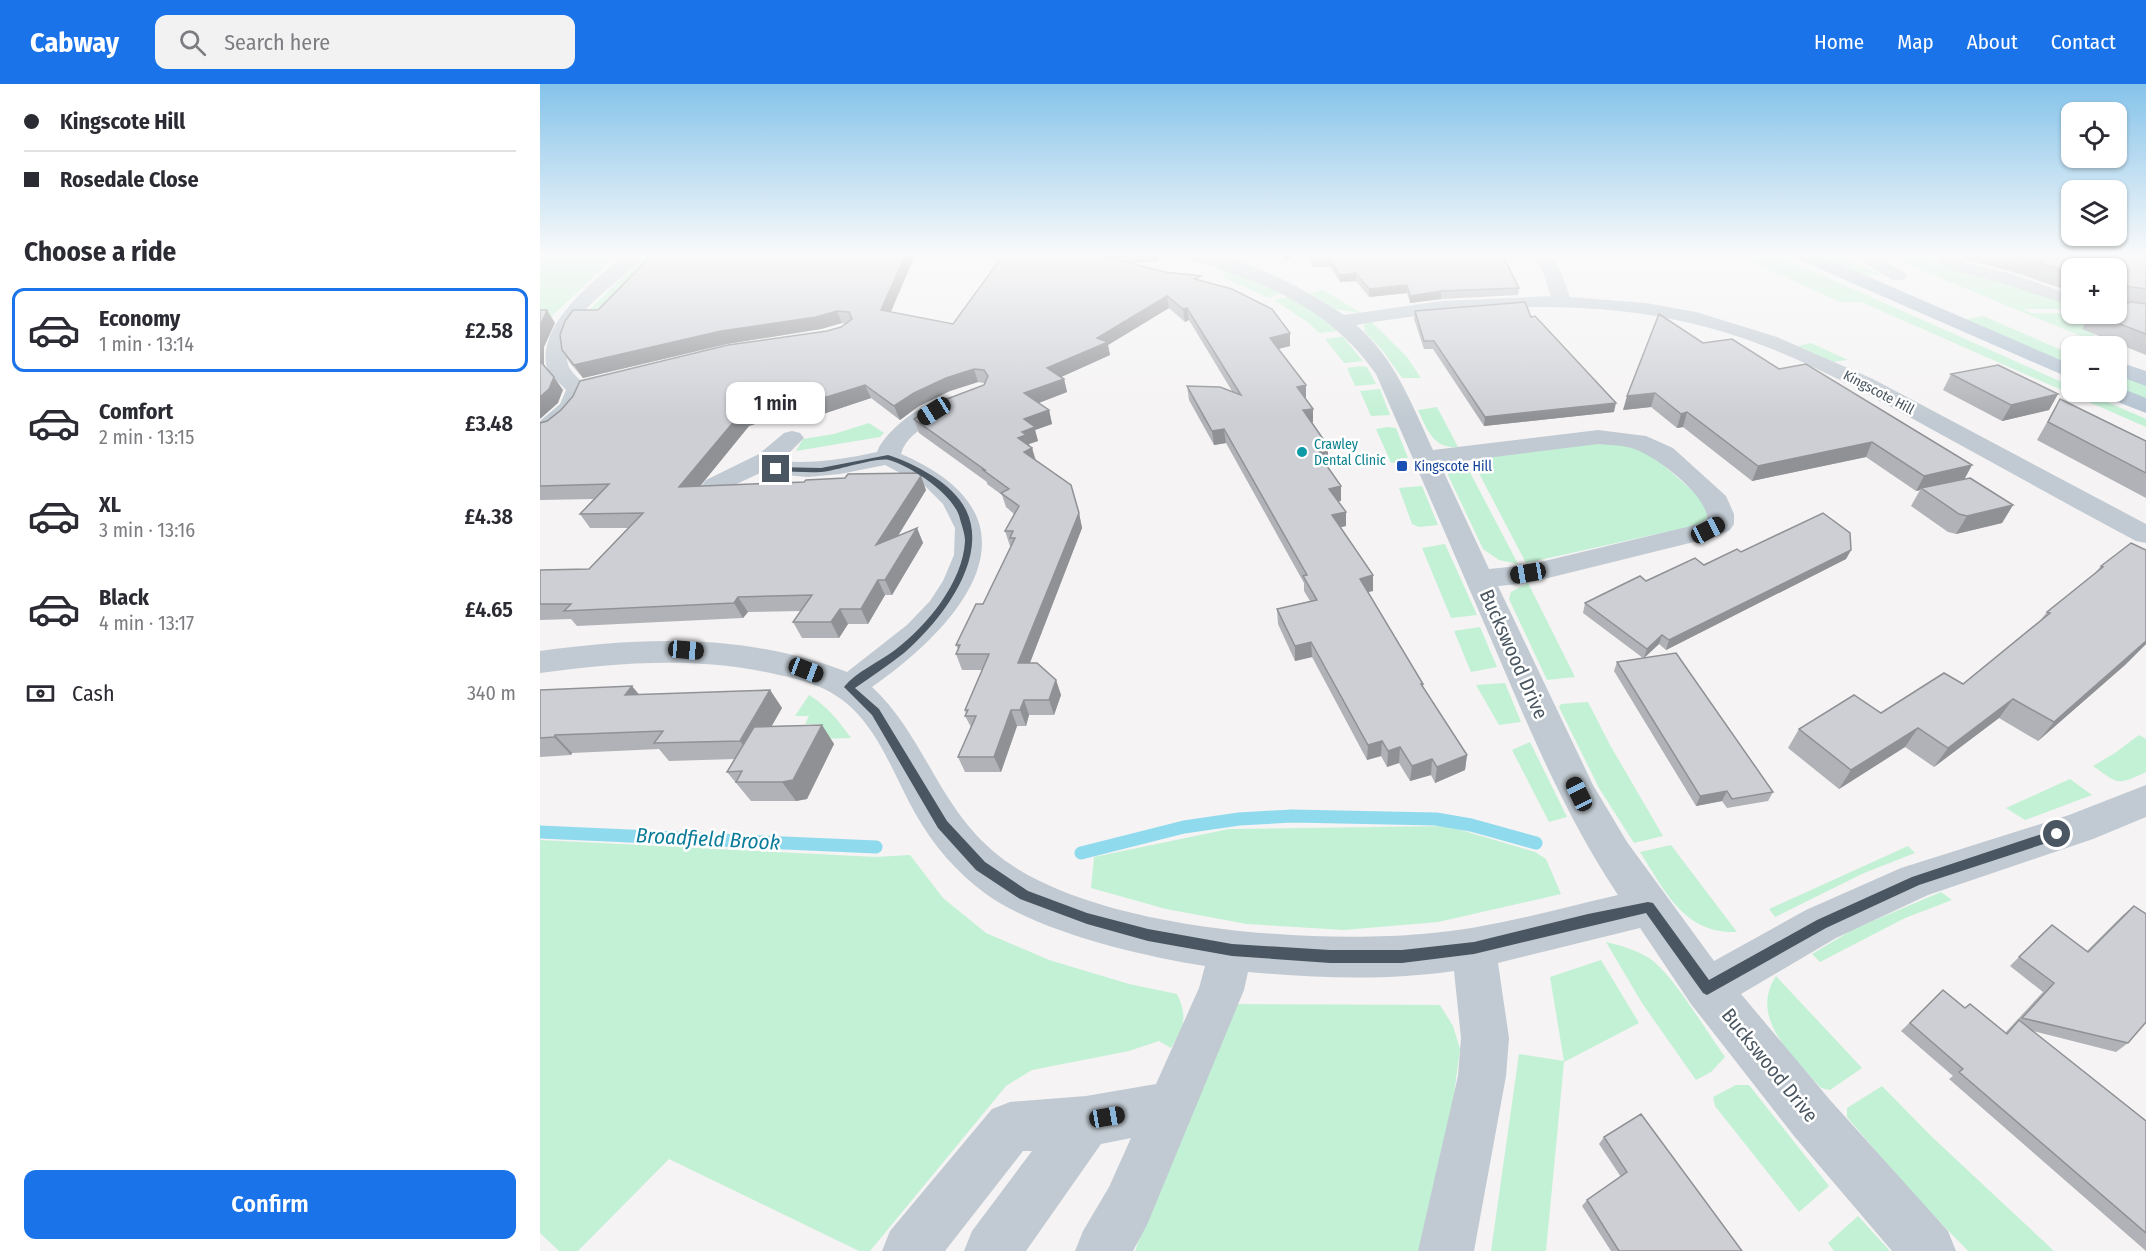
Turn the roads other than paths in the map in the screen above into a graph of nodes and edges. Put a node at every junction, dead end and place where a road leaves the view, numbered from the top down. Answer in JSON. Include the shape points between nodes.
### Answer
{"nodes":[{"id":1,"x":576,"y":308,"type":"edge"},
{"id":2,"x":1320,"y":308,"type":"edge"},
{"id":3,"x":1428,"y":308,"type":"edge"},
{"id":4,"x":1639,"y":308,"type":"edge"},
{"id":5,"x":1925,"y":308,"type":"edge"},
{"id":6,"x":1340,"y":322,"type":"junction"},
{"id":7,"x":548,"y":359,"type":"edge"},
{"id":8,"x":2061,"y":368,"type":"edge"},
{"id":9,"x":2127,"y":372,"type":"edge"},
{"id":10,"x":2146,"y":380,"type":"edge"},
{"id":11,"x":971,"y":394,"type":"edge"},
{"id":12,"x":2127,"y":398,"type":"edge"},
{"id":13,"x":2146,"y":406,"type":"edge"},
{"id":14,"x":540,"y":432,"type":"edge"},
{"id":15,"x":792,"y":438,"type":"dead end"},
{"id":16,"x":888,"y":457,"type":"junction"},
{"id":17,"x":1427,"y":458,"type":"junction"},
{"id":18,"x":759,"y":465,"type":"junction"},
{"id":19,"x":715,"y":485,"type":"edge"},
{"id":20,"x":2146,"y":535,"type":"edge"},
{"id":21,"x":1481,"y":579,"type":"junction"},
{"id":22,"x":540,"y":662,"type":"edge"},
{"id":23,"x":849,"y":687,"type":"junction"},
{"id":24,"x":2146,"y":800,"type":"edge"},
{"id":25,"x":1648,"y":907,"type":"junction"},
{"id":26,"x":1474,"y":948,"type":"junction"},
{"id":27,"x":1232,"y":950,"type":"junction"},
{"id":28,"x":1707,"y":989,"type":"junction"},
{"id":29,"x":1171,"y":1106,"type":"junction"},
{"id":30,"x":1086,"y":1121,"type":"junction"},
{"id":31,"x":910,"y":1251,"type":"edge"},
{"id":32,"x":992,"y":1251,"type":"edge"},
{"id":33,"x":1103,"y":1251,"type":"edge"},
{"id":34,"x":1446,"y":1251,"type":"edge"},
{"id":35,"x":1928,"y":1251,"type":"edge"}],
"edges":[{"from":1,"to":7,"type":"street"},
{"from":2,"to":6,"type":"street","name":"Buckswood Drive"},
{"from":3,"to":6,"type":"street","name":"Kingscote Hill"},
{"from":4,"to":20,"type":"street","name":"Kingscote Hill","via":[[1683,315],[1777,343],[1847,375]]},
{"from":5,"to":8,"type":"main road"},
{"from":6,"to":17,"type":"street","name":"Buckswood Drive","via":[[1387,374]]},
{"from":7,"to":14,"type":"street","via":[[586,387],[563,414]]},
{"from":9,"to":10,"type":"main road"},
{"from":11,"to":16,"type":"street","via":[[914,424],[892,445]]},
{"from":12,"to":13,"type":"main road"},
{"from":15,"to":18,"type":"street"},
{"from":16,"to":18,"type":"street","via":[[802,471]]},
{"from":16,"to":23,"type":"street","via":[[931,479],[955,500],[967,523],[968,553],[947,600],[918,634]]},
{"from":17,"to":21,"type":"street","name":"Buckswood Drive"},
{"from":17,"to":21,"type":"street","name":"Buckswood Drive","via":[[1598,437],[1638,441],[1664,453],[1708,492],[1721,514],[1720,524],[1708,530],[1528,573]]},
{"from":18,"to":19,"type":"street"},
{"from":21,"to":25,"type":"street","name":"Buckswood Drive","via":[[1579,794]]},
{"from":22,"to":23,"type":"street","via":[[644,650],[719,652],[771,660]]},
{"from":23,"to":27,"type":"street","via":[[876,712],[942,825],[981,866],[1024,895],[1087,919]]},
{"from":24,"to":28,"type":"street","via":[[2079,828],[1916,881],[1821,924]]},
{"from":25,"to":26,"type":"street"},
{"from":25,"to":28,"type":"street","name":"Buckswood Drive"},
{"from":26,"to":27,"type":"street","via":[[1402,956]]},
{"from":26,"to":34,"type":"street","via":[[1485,1038],[1482,1076]]},
{"from":27,"to":29,"type":"street","via":[[1221,990]]},
{"from":28,"to":35,"type":"street","name":"Buckswood Drive"},
{"from":29,"to":30,"type":"street"},
{"from":29,"to":33,"type":"street","via":[[1128,1206]]},
{"from":30,"to":31,"type":"street","via":[[1010,1127]]},
{"from":30,"to":32,"type":"street"}]}
